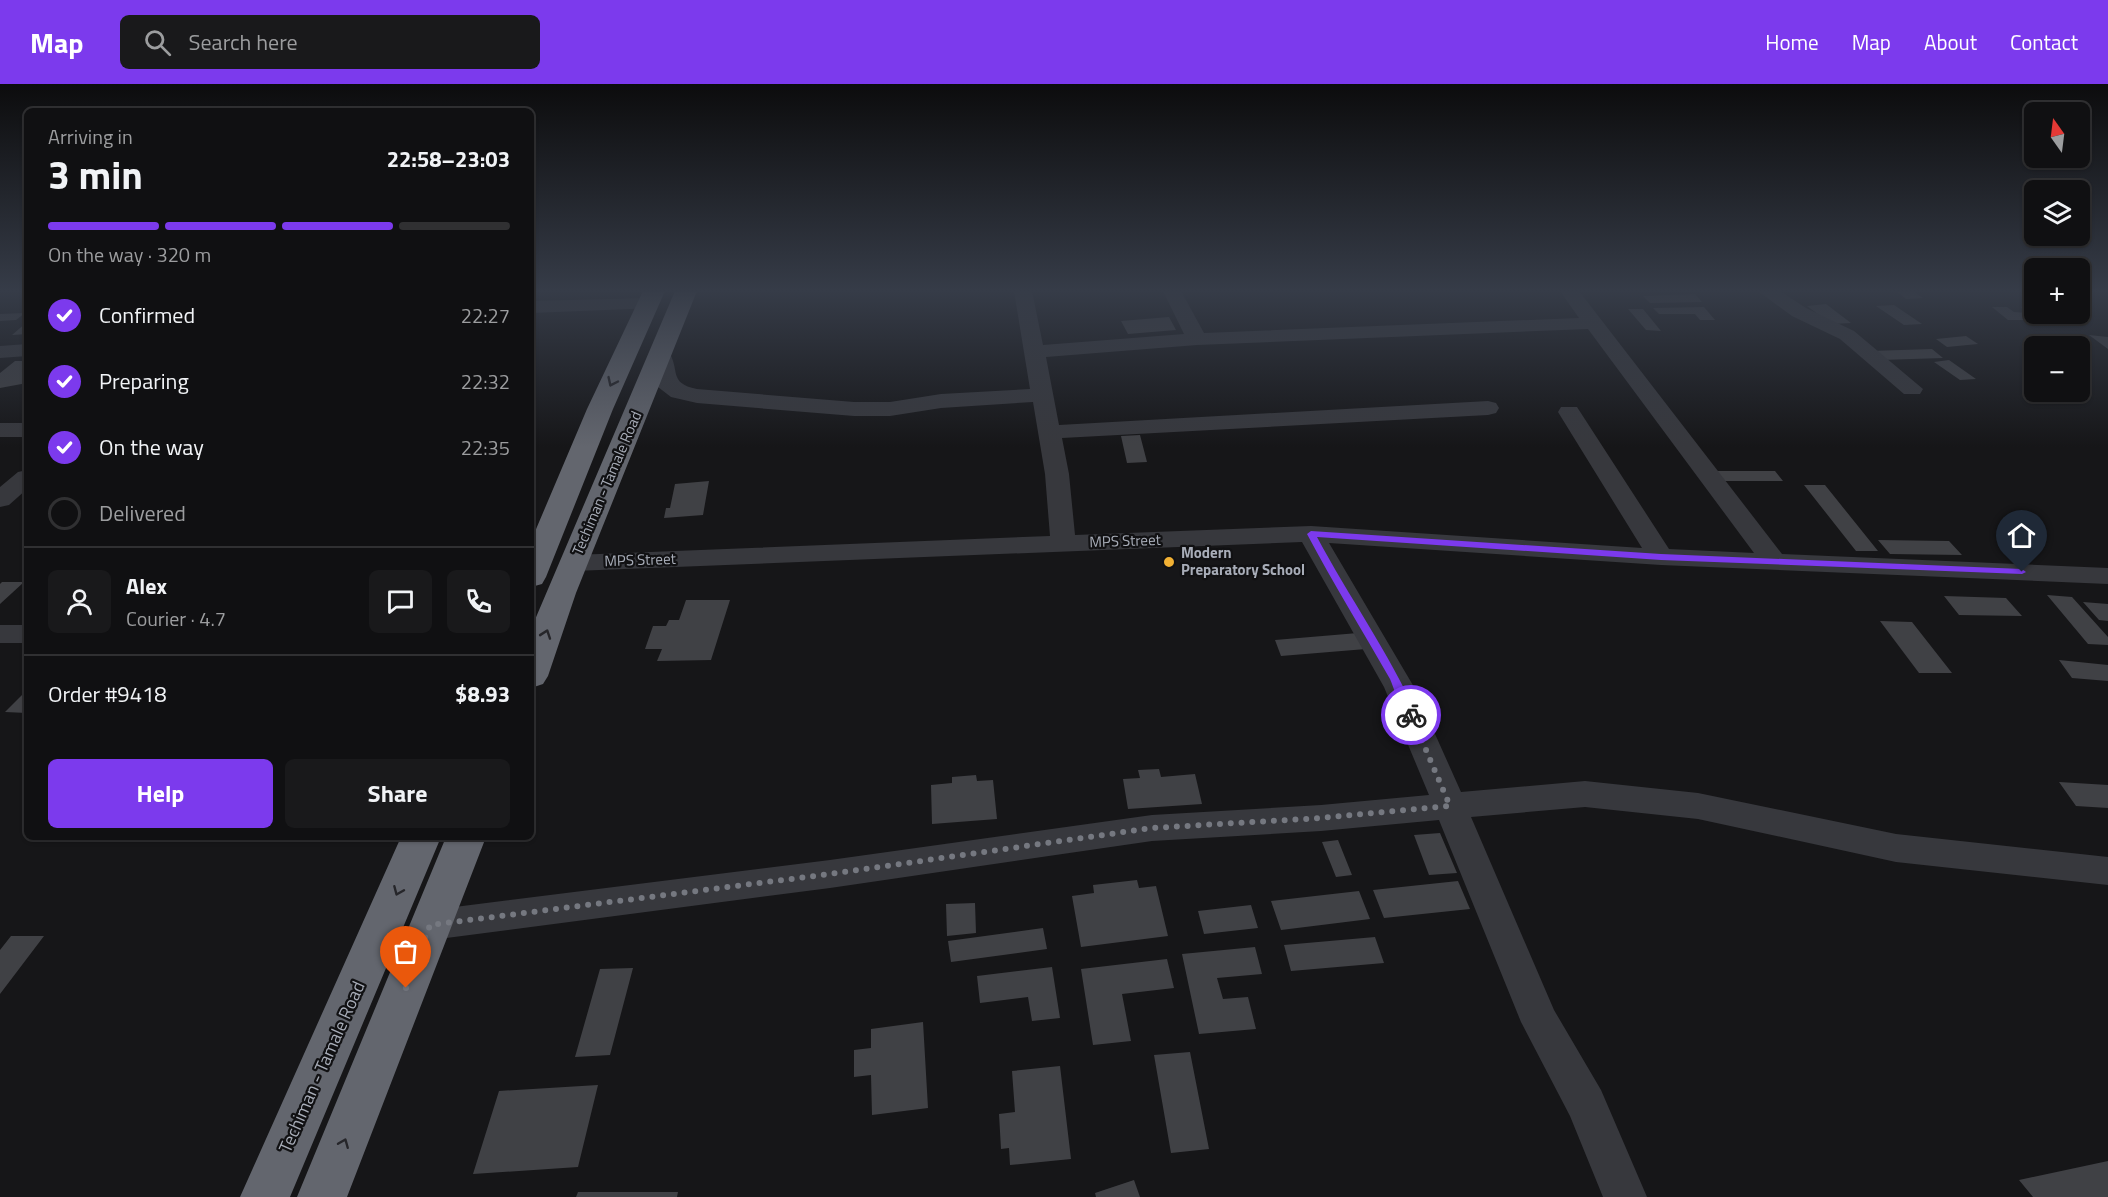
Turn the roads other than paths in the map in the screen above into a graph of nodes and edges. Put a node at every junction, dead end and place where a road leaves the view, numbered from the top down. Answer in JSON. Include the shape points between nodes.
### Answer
{"nodes":[{"id":1,"x":631,"y":343,"type":"edge"},
{"id":2,"x":665,"y":343,"type":"edge"},
{"id":3,"x":1033,"y":343,"type":"edge"},
{"id":4,"x":1148,"y":343,"type":"edge"},
{"id":5,"x":1610,"y":343,"type":"edge"},
{"id":6,"x":1857,"y":343,"type":"edge"},
{"id":7,"x":24,"y":350,"type":"edge"},
{"id":8,"x":0,"y":352,"type":"edge"},
{"id":9,"x":1035,"y":352,"type":"junction"},
{"id":10,"x":661,"y":355,"type":"junction"},
{"id":11,"x":1912,"y":389,"type":"dead end"},
{"id":12,"x":1042,"y":395,"type":"junction"},
{"id":13,"x":1488,"y":408,"type":"dead end"},
{"id":14,"x":1569,"y":412,"type":"dead end"},
{"id":15,"x":0,"y":430,"type":"edge"},
{"id":16,"x":24,"y":430,"type":"edge"},
{"id":17,"x":1050,"y":432,"type":"junction"},
{"id":18,"x":24,"y":480,"type":"edge"},
{"id":19,"x":0,"y":500,"type":"edge"},
{"id":20,"x":1311,"y":534,"type":"junction"},
{"id":21,"x":1063,"y":543,"type":"junction"},
{"id":22,"x":1661,"y":557,"type":"junction"},
{"id":23,"x":1774,"y":562,"type":"junction"},
{"id":24,"x":574,"y":563,"type":"junction"},
{"id":25,"x":534,"y":570,"type":"edge"},
{"id":26,"x":2108,"y":576,"type":"edge"},
{"id":27,"x":0,"y":634,"type":"edge"},
{"id":28,"x":24,"y":634,"type":"edge"},
{"id":29,"x":534,"y":668,"type":"edge"},
{"id":30,"x":1450,"y":806,"type":"junction"},
{"id":31,"x":420,"y":840,"type":"edge"},
{"id":32,"x":465,"y":840,"type":"edge"},
{"id":33,"x":2108,"y":871,"type":"edge"},
{"id":34,"x":430,"y":925,"type":"junction"},
{"id":35,"x":265,"y":1197,"type":"edge"},
{"id":36,"x":322,"y":1197,"type":"edge"},
{"id":37,"x":1625,"y":1197,"type":"edge"}],
"edges":[{"from":1,"to":25,"type":"highway","one_way":true},
{"from":2,"to":10,"type":"highway","name":"Techiman - Tamale Road"},
{"from":3,"to":9,"type":"street"},
{"from":4,"to":9,"type":"street"},
{"from":5,"to":23,"type":"street"},
{"from":6,"to":11,"type":"street"},
{"from":7,"to":8,"type":"street"},
{"from":9,"to":12,"type":"street"},
{"from":10,"to":12,"type":"street","via":[[666,382],[679,392],[697,396],[866,409]]},
{"from":10,"to":24,"type":"highway","name":"Techiman - Tamale Road"},
{"from":12,"to":17,"type":"street"},
{"from":13,"to":17,"type":"street"},
{"from":14,"to":22,"type":"street"},
{"from":15,"to":16,"type":"street"},
{"from":17,"to":21,"type":"street"},
{"from":18,"to":19,"type":"street"},
{"from":20,"to":21,"type":"street","name":"MPS Street"},
{"from":20,"to":22,"type":"street","name":"MPS Street"},
{"from":20,"to":30,"type":"street","via":[[1400,689]]},
{"from":21,"to":24,"type":"street","name":"MPS Street"},
{"from":22,"to":23,"type":"street","name":"MPS Street"},
{"from":23,"to":26,"type":"street","name":"MPS Street"},
{"from":29,"to":24,"type":"highway","name":"Techiman - Tamale Road","one_way":true},
{"from":27,"to":28,"type":"street"},
{"from":30,"to":33,"type":"street","via":[[1585,794],[1698,806],[1896,848]]},
{"from":30,"to":34,"type":"street","via":[[1152,828]]},
{"from":30,"to":37,"type":"street","via":[[1540,1022],[1586,1104]]},
{"from":31,"to":35,"type":"highway","name":"Techiman - Tamale Road","one_way":true},
{"from":32,"to":34,"type":"highway"},
{"from":36,"to":34,"type":"highway","one_way":true}]}
